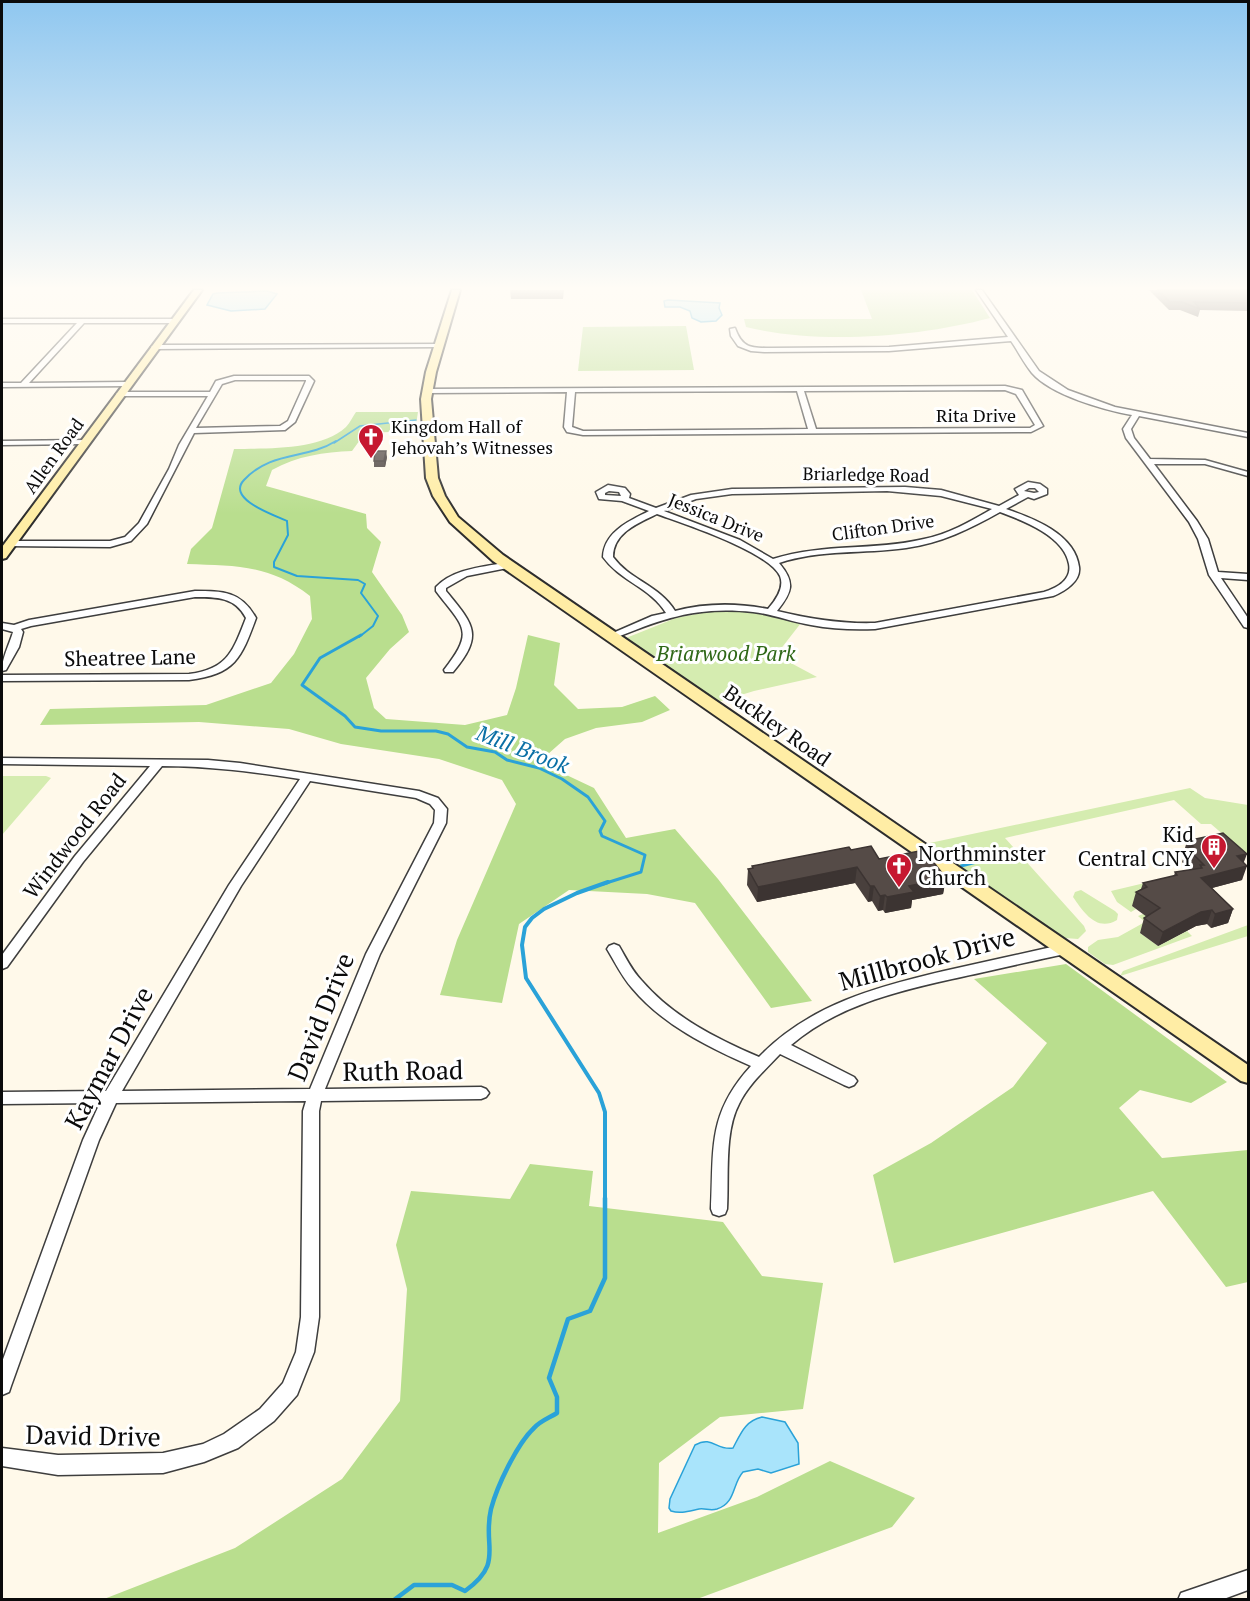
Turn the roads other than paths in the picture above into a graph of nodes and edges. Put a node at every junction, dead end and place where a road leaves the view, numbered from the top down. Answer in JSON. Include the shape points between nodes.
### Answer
{"nodes":[{"id":1,"x":42,"y":365,"type":"edge"},
{"id":2,"x":141,"y":365,"type":"edge"},
{"id":3,"x":434,"y":365,"type":"edge"},
{"id":4,"x":1029,"y":365,"type":"edge"},
{"id":5,"x":2,"y":385,"type":"edge"},
{"id":6,"x":23,"y":385,"type":"junction"},
{"id":7,"x":124,"y":389,"type":"junction"},
{"id":8,"x":800,"y":390,"type":"junction"},
{"id":9,"x":427,"y":391,"type":"junction"},
{"id":10,"x":571,"y":391,"type":"junction"},
{"id":11,"x":212,"y":394,"type":"junction"},
{"id":12,"x":1136,"y":414,"type":"junction"},
{"id":13,"x":191,"y":431,"type":"junction"},
{"id":14,"x":813,"y":432,"type":"junction"},
{"id":15,"x":1248,"y":435,"type":"edge"},
{"id":16,"x":84,"y":442,"type":"junction"},
{"id":17,"x":2,"y":443,"type":"edge"},
{"id":18,"x":1146,"y":461,"type":"junction"},
{"id":19,"x":1248,"y":474,"type":"edge"},
{"id":20,"x":1025,"y":495,"type":"dead end"},
{"id":21,"x":624,"y":499,"type":"dead end"},
{"id":22,"x":998,"y":510,"type":"junction"},
{"id":23,"x":658,"y":512,"type":"junction"},
{"id":24,"x":9,"y":544,"type":"junction"},
{"id":25,"x":2,"y":555,"type":"edge"},
{"id":26,"x":773,"y":562,"type":"junction"},
{"id":27,"x":508,"y":565,"type":"junction"},
{"id":28,"x":1214,"y":576,"type":"junction"},
{"id":29,"x":1248,"y":577,"type":"edge"},
{"id":30,"x":771,"y":612,"type":"junction"},
{"id":31,"x":671,"y":613,"type":"junction"},
{"id":32,"x":1248,"y":625,"type":"edge"},
{"id":33,"x":2,"y":626,"type":"edge"},
{"id":34,"x":15,"y":628,"type":"junction"},
{"id":35,"x":611,"y":636,"type":"junction"},
{"id":36,"x":2,"y":668,"type":"edge"},
{"id":37,"x":449,"y":670,"type":"dead end"},
{"id":38,"x":2,"y":678,"type":"edge"},
{"id":39,"x":2,"y":761,"type":"edge"},
{"id":40,"x":159,"y":762,"type":"junction"},
{"id":41,"x":307,"y":777,"type":"junction"},
{"id":42,"x":614,"y":949,"type":"dead end"},
{"id":43,"x":1065,"y":949,"type":"junction"},
{"id":44,"x":2,"y":964,"type":"edge"},
{"id":45,"x":780,"y":1046,"type":"junction"},
{"id":46,"x":761,"y":1064,"type":"junction"},
{"id":47,"x":1248,"y":1075,"type":"edge"},
{"id":48,"x":849,"y":1082,"type":"dead end"},
{"id":49,"x":481,"y":1093,"type":"dead end"},
{"id":50,"x":314,"y":1097,"type":"junction"},
{"id":51,"x":2,"y":1098,"type":"edge"},
{"id":52,"x":110,"y":1098,"type":"junction"},
{"id":53,"x":719,"y":1209,"type":"dead end"},
{"id":54,"x":2,"y":1386,"type":"edge"},
{"id":55,"x":2,"y":1457,"type":"edge"},
{"id":56,"x":1248,"y":1580,"type":"edge"},
{"id":57,"x":1188,"y":1599,"type":"edge"}],
"edges":[{"from":1,"to":6,"type":"street"},
{"from":2,"to":7,"type":"street","name":"Allen Road"},
{"from":3,"to":9,"type":"street","name":"Buckley Road"},
{"from":4,"to":12,"type":"street","via":[[1044,381],[1078,398]]},
{"from":5,"to":6,"type":"street"},
{"from":6,"to":7,"type":"street"},
{"from":7,"to":11,"type":"street"},
{"from":7,"to":16,"type":"street","name":"Allen Road"},
{"from":8,"to":10,"type":"street","name":"Rita Drive"},
{"from":8,"to":14,"type":"street"},
{"from":8,"to":14,"type":"street","name":"Rita Drive","via":[[1012,388],[1019,392],[1039,426],[1031,430]]},
{"from":9,"to":10,"type":"street","name":"Rita Drive"},
{"from":9,"to":27,"type":"street","name":"Buckley Road","via":[[432,478],[439,496],[462,529]]},
{"from":10,"to":14,"type":"street","name":"Rita Drive","via":[[568,427],[576,432]]},
{"from":11,"to":13,"type":"street"},
{"from":11,"to":13,"type":"street","via":[[219,383],[234,378],[300,377],[310,381],[291,422],[282,428]]},
{"from":12,"to":15,"type":"street"},
{"from":12,"to":18,"type":"street","via":[[1127,429]]},
{"from":13,"to":24,"type":"street","via":[[133,536],[110,544]]},
{"from":16,"to":17,"type":"street"},
{"from":16,"to":24,"type":"street","name":"Allen Road"},
{"from":18,"to":19,"type":"street","via":[[1205,462]]},
{"from":18,"to":28,"type":"street","via":[[1193,521]]},
{"from":20,"to":22,"type":"street","name":"Clifton Drive"},
{"from":21,"to":23,"type":"street","name":"Jessica Drive"},
{"from":22,"to":23,"type":"street","name":"Briarledge Road","via":[[946,494],[903,490],[725,492],[687,500]]},
{"from":22,"to":26,"type":"street","name":"Clifton Drive","via":[[972,525],[923,543],[821,552]]},
{"from":22,"to":30,"type":"street","name":"Briarledge Road","via":[[1046,529],[1066,547],[1075,571],[1061,588],[1045,595],[875,626],[829,625]]},
{"from":23,"to":26,"type":"street","name":"Jessica Drive","via":[[744,546]]},
{"from":23,"to":31,"type":"street","name":"Briarledge Road","via":[[621,531],[611,541],[608,557],[623,574],[663,601]]},
{"from":24,"to":25,"type":"street","name":"Allen Road"},
{"from":26,"to":30,"type":"street","name":"Jessica Drive","via":[[785,576],[786,590]]},
{"from":27,"to":35,"type":"street","name":"Buckley Road"},
{"from":27,"to":37,"type":"street","via":[[459,576],[441,587],[467,630],[465,654]]},
{"from":28,"to":29,"type":"street"},
{"from":28,"to":32,"type":"street"},
{"from":30,"to":31,"type":"street","name":"Briarledge Road","via":[[718,607]]},
{"from":31,"to":35,"type":"street","name":"Briarledge Road"},
{"from":33,"to":34,"type":"street","name":"Sheatree Lane"},
{"from":34,"to":36,"type":"street","via":[[18,632],[14,647]]},
{"from":34,"to":38,"type":"street","name":"Sheatree Lane","via":[[195,594],[218,594],[239,600],[251,618],[230,664],[201,676]]},
{"from":35,"to":43,"type":"street","name":"Buckley Road"},
{"from":39,"to":40,"type":"street","name":"David Drive"},
{"from":40,"to":41,"type":"street","name":"David Drive","via":[[240,766]]},
{"from":40,"to":44,"type":"street","name":"Windwood Road","via":[[79,859]]},
{"from":41,"to":50,"type":"street","name":"David Drive","via":[[419,795],[441,808],[440,823],[373,954]]},
{"from":41,"to":52,"type":"street","name":"Kaymar Drive","via":[[235,885]]},
{"from":42,"to":46,"type":"street","via":[[636,985],[660,1006],[723,1048]]},
{"from":43,"to":45,"type":"street","name":"Millbrook Drive","via":[[855,999],[802,1026]]},
{"from":43,"to":47,"type":"street","name":"Buckley Road"},
{"from":45,"to":46,"type":"street","name":"Millbrook Drive"},
{"from":45,"to":48,"type":"street"},
{"from":46,"to":53,"type":"street","name":"Millbrook Drive","via":[[736,1093],[727,1113]]},
{"from":49,"to":50,"type":"street","name":"Ruth Road"},
{"from":50,"to":52,"type":"street","name":"Ruth Road"},
{"from":50,"to":55,"type":"street","name":"David Drive","via":[[310,1111],[310,1317],[305,1352],[290,1389],[267,1415],[231,1441],[204,1454],[163,1463],[57,1464]]},
{"from":51,"to":52,"type":"street","name":"Ruth Road"},
{"from":52,"to":54,"type":"street","name":"Kaymar Drive","via":[[91,1140]]},
{"from":56,"to":57,"type":"street"}]}
